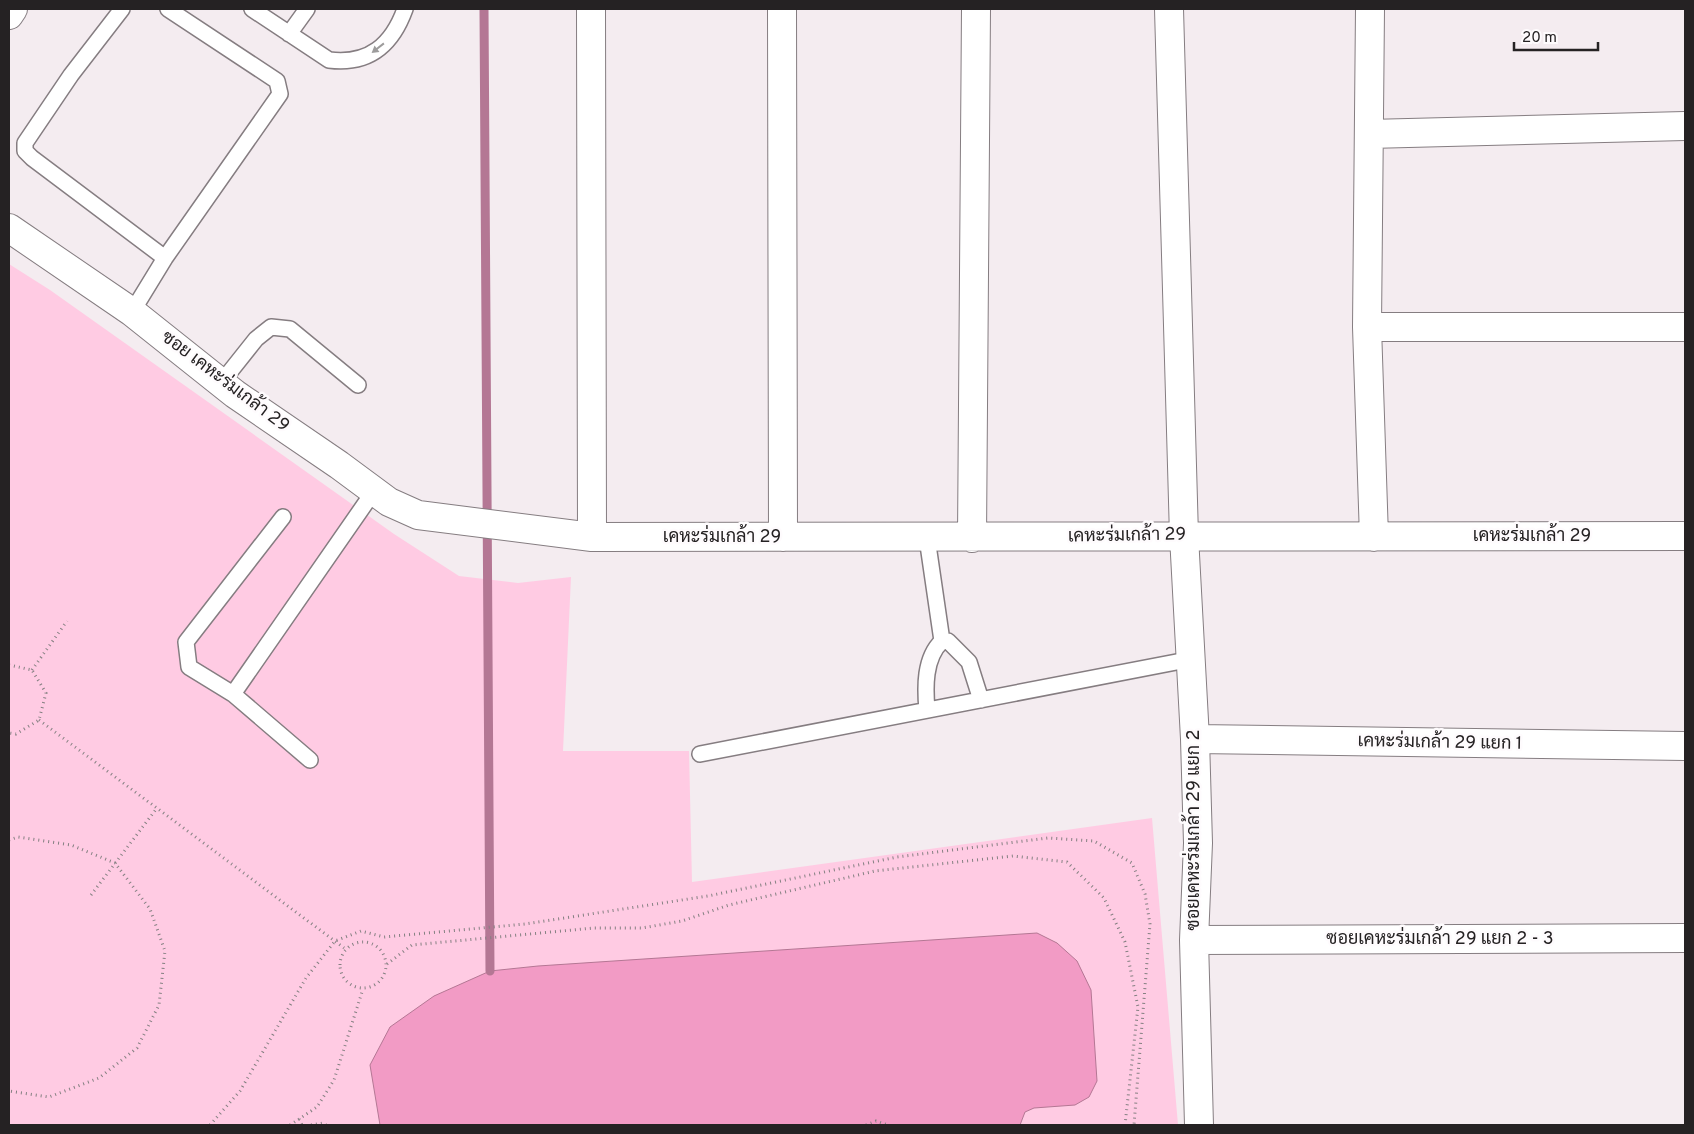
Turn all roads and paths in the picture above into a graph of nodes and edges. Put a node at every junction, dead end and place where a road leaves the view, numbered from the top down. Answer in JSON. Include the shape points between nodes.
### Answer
{"nodes":[{"id":1,"x":13,"y":9,"type":"edge"},
{"id":2,"x":122,"y":9,"type":"edge"},
{"id":3,"x":168,"y":9,"type":"edge"},
{"id":4,"x":252,"y":9,"type":"edge"},
{"id":5,"x":307,"y":9,"type":"edge"},
{"id":6,"x":405,"y":9,"type":"edge"},
{"id":7,"x":591,"y":9,"type":"edge"},
{"id":8,"x":782,"y":9,"type":"edge"},
{"id":9,"x":976,"y":9,"type":"edge"},
{"id":10,"x":1168,"y":9,"type":"edge"},
{"id":11,"x":1370,"y":9,"type":"edge"},
{"id":12,"x":9,"y":15,"type":"edge"},
{"id":13,"x":289,"y":34,"type":"junction"},
{"id":14,"x":1685,"y":126,"type":"edge"},
{"id":15,"x":1369,"y":134,"type":"junction"},
{"id":16,"x":9,"y":228,"type":"edge"},
{"id":17,"x":165,"y":258,"type":"junction"},
{"id":18,"x":132,"y":312,"type":"junction"},
{"id":19,"x":1367,"y":327,"type":"junction"},
{"id":20,"x":1685,"y":327,"type":"edge"},
{"id":21,"x":221,"y":383,"type":"junction"},
{"id":22,"x":358,"y":385,"type":"dead end"},
{"id":23,"x":374,"y":491,"type":"junction"},
{"id":24,"x":283,"y":517,"type":"dead end"},
{"id":25,"x":447,"y":520,"type":"joint"},
{"id":26,"x":1184,"y":536,"type":"junction"},
{"id":27,"x":1374,"y":536,"type":"junction"},
{"id":28,"x":1685,"y":536,"type":"edge"},
{"id":29,"x":581,"y":537,"type":"junction"},
{"id":30,"x":783,"y":537,"type":"junction"},
{"id":31,"x":927,"y":538,"type":"junction"},
{"id":32,"x":972,"y":538,"type":"junction"},
{"id":33,"x":67,"y":621,"type":"dead end"},
{"id":34,"x":942,"y":641,"type":"junction"},
{"id":35,"x":1192,"y":659,"type":"junction"},
{"id":36,"x":9,"y":665,"type":"edge"},
{"id":37,"x":32,"y":670,"type":"junction"},
{"id":38,"x":233,"y":694,"type":"junction"},
{"id":39,"x":981,"y":700,"type":"junction"},
{"id":40,"x":927,"y":710,"type":"junction"},
{"id":41,"x":39,"y":720,"type":"junction"},
{"id":42,"x":9,"y":732,"type":"edge"},
{"id":43,"x":1195,"y":739,"type":"junction"},
{"id":44,"x":1685,"y":746,"type":"edge"},
{"id":45,"x":700,"y":754,"type":"dead end"},
{"id":46,"x":310,"y":760,"type":"dead end"},
{"id":47,"x":157,"y":808,"type":"junction"},
{"id":48,"x":9,"y":840,"type":"edge"},
{"id":49,"x":115,"y":864,"type":"junction"},
{"id":50,"x":91,"y":895,"type":"dead end"},
{"id":51,"x":1685,"y":938,"type":"edge"},
{"id":52,"x":1194,"y":940,"type":"junction"},
{"id":53,"x":335,"y":942,"type":"junction"},
{"id":54,"x":344,"y":948,"type":"junction"},
{"id":55,"x":387,"y":964,"type":"junction"},
{"id":56,"x":363,"y":989,"type":"junction"},
{"id":57,"x":9,"y":1091,"type":"edge"},
{"id":58,"x":298,"y":1119,"type":"junction"},
{"id":59,"x":210,"y":1125,"type":"edge"},
{"id":60,"x":290,"y":1125,"type":"edge"},
{"id":61,"x":302,"y":1125,"type":"edge"},
{"id":62,"x":311,"y":1125,"type":"edge"},
{"id":63,"x":326,"y":1125,"type":"edge"},
{"id":64,"x":866,"y":1125,"type":"edge"},
{"id":65,"x":888,"y":1125,"type":"edge"},
{"id":66,"x":1125,"y":1125,"type":"edge"},
{"id":67,"x":1134,"y":1125,"type":"edge"},
{"id":68,"x":1200,"y":1125,"type":"edge"}],
"edges":[{"from":1,"to":12,"type":"street"},
{"from":2,"to":17,"type":"lane","via":[[71,75],[25,143],[25,151]]},
{"from":3,"to":17,"type":"lane","via":[[277,81],[280,94]]},
{"from":4,"to":13,"type":"lane"},
{"from":5,"to":13,"type":"lane"},
{"from":6,"to":13,"type":"lane","one_way":true,"via":[[400,22],[382,46],[358,60],[329,60]]},
{"from":7,"to":29,"type":"street"},
{"from":8,"to":30,"type":"street"},
{"from":9,"to":32,"type":"street"},
{"from":10,"to":26,"type":"street","name":"ซอยเคหะร่มเกล้า 29 แยก 2"},
{"from":11,"to":15,"type":"street"},
{"from":14,"to":15,"type":"street"},
{"from":15,"to":19,"type":"street"},
{"from":16,"to":18,"type":"street","name":"ซอย เคหะร่มเกล้า 29"},
{"from":17,"to":18,"type":"lane"},
{"from":18,"to":21,"type":"street","name":"ซอย เคหะร่มเกล้า 29"},
{"from":19,"to":20,"type":"street"},
{"from":19,"to":27,"type":"street"},
{"from":21,"to":22,"type":"lane","via":[[256,339],[271,327],[290,328]]},
{"from":21,"to":23,"type":"street","name":"ซอย เคหะร่มเกล้า 29"},
{"from":23,"to":25,"type":"street","name":"ซอย เคหะร่มเกล้า 29","via":[[418,515]]},
{"from":23,"to":38,"type":"lane"},
{"from":24,"to":38,"type":"lane","via":[[186,642],[189,667]]},
{"from":25,"to":29,"type":"street","name":"เคหะร่มเกล้า 29"},
{"from":26,"to":27,"type":"street","name":"เคหะร่มเกล้า 29"},
{"from":26,"to":32,"type":"street","name":"เคหะร่มเกล้า 29"},
{"from":26,"to":35,"type":"street","name":"ซอยเคหะร่มเกล้า 29 แยก 2"},
{"from":27,"to":28,"type":"street","name":"เคหะร่มเกล้า 29"},
{"from":29,"to":30,"type":"street","name":"เคหะร่มเกล้า 29"},
{"from":30,"to":31,"type":"street","name":"เคหะร่มเกล้า 29"},
{"from":31,"to":32,"type":"street","name":"เคหะร่มเกล้า 29"},
{"from":31,"to":34,"type":"lane"},
{"from":33,"to":37,"type":"path"},
{"from":34,"to":39,"type":"lane","via":[[948,642],[969,662]]},
{"from":34,"to":40,"type":"lane","via":[[936,647],[925,679]]},
{"from":35,"to":39,"type":"lane"},
{"from":35,"to":43,"type":"street","name":"ซอยเคหะร่มเกล้า 29 แยก 2"},
{"from":36,"to":37,"type":"path"},
{"from":37,"to":41,"type":"path","via":[[46,694]]},
{"from":38,"to":46,"type":"lane"},
{"from":39,"to":40,"type":"lane"},
{"from":40,"to":45,"type":"lane"},
{"from":41,"to":42,"type":"path","via":[[16,734]]},
{"from":41,"to":47,"type":"path"},
{"from":43,"to":44,"type":"street","name":"เคหะร่มเกล้า 29 แยก 1"},
{"from":43,"to":52,"type":"street","name":"ซอยเคหะร่มเกล้า 29 แยก 2","via":[[1198,844]]},
{"from":47,"to":49,"type":"path"},
{"from":47,"to":53,"type":"path"},
{"from":48,"to":49,"type":"path","via":[[18,836],[71,845]]},
{"from":49,"to":50,"type":"path"},
{"from":49,"to":57,"type":"path","via":[[150,909],[165,951],[159,1005],[137,1048],[99,1078],[49,1098]]},
{"from":51,"to":52,"type":"street","name":"ซอยเคหะร่มเกล้า 29 แยก 2 - 3"},
{"from":52,"to":68,"type":"street","name":"ซอยเคหะร่มเกล้า 29 แยก 2"},
{"from":53,"to":54,"type":"path"},
{"from":53,"to":59,"type":"path","via":[[306,978],[240,1091]]},
{"from":53,"to":67,"type":"path","via":[[361,931],[384,937],[524,924],[708,896],[897,857],[1048,838],[1094,841],[1132,862],[1145,894],[1150,924]]},
{"from":54,"to":55,"type":"path","via":[[362,940],[379,947]]},
{"from":54,"to":56,"type":"path","via":[[338,966],[346,983]]},
{"from":55,"to":56,"type":"path","via":[[381,981]]},
{"from":55,"to":66,"type":"path","via":[[412,945],[594,928],[642,928],[682,921],[729,905],[874,871],[1013,856],[1067,862],[1104,898],[1125,942],[1138,1007]]},
{"from":56,"to":58,"type":"path","via":[[334,1080],[317,1107]]},
{"from":58,"to":60,"type":"path"},
{"from":58,"to":61,"type":"path"},
{"from":62,"to":63,"type":"path"},
{"from":64,"to":65,"type":"path","via":[[876,1121]]}]}
